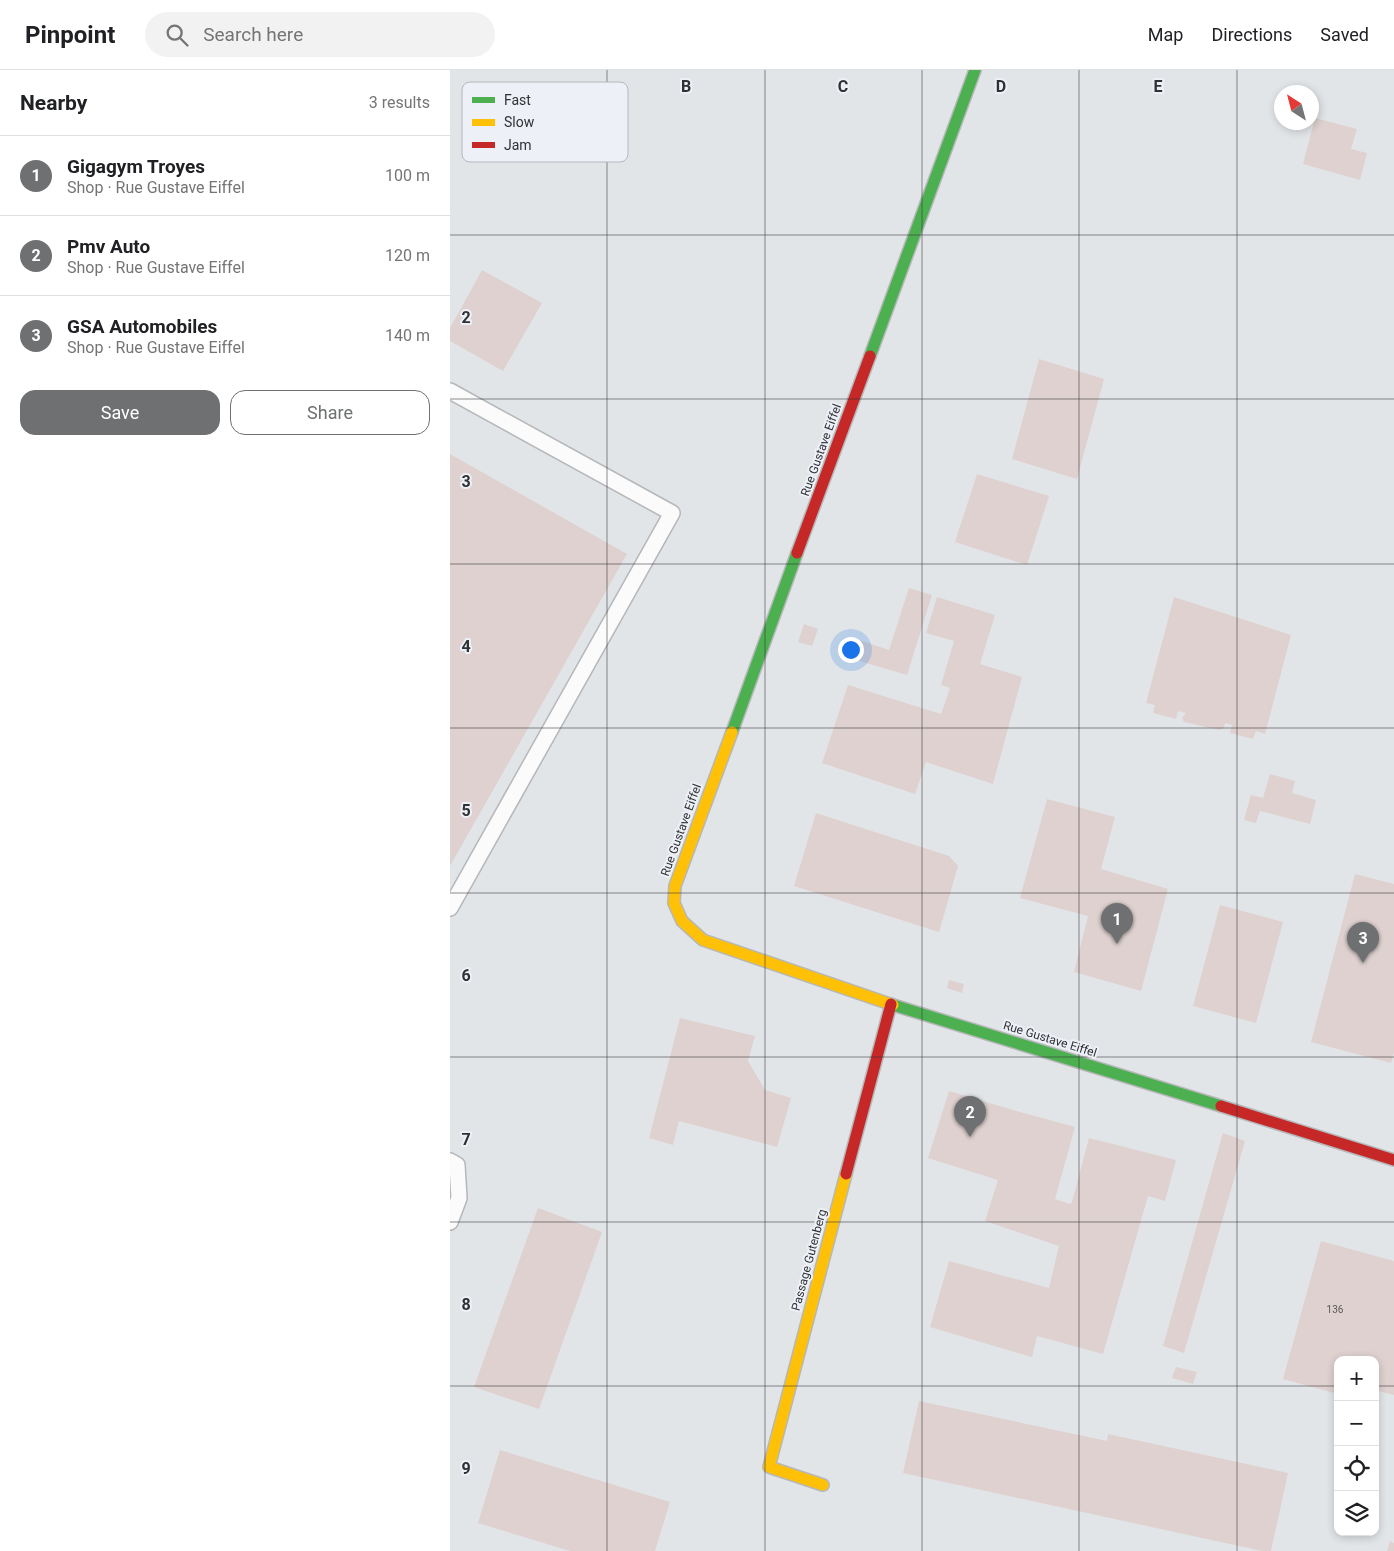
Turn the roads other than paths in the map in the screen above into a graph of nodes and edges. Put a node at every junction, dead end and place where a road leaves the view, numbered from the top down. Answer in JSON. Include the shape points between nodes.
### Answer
{"nodes":[{"id":1,"x":975,"y":70,"type":"edge"},
{"id":2,"x":450,"y":391,"type":"edge"},
{"id":3,"x":450,"y":908,"type":"edge"},
{"id":4,"x":891,"y":1004,"type":"junction"},
{"id":5,"x":1394,"y":1160,"type":"edge"},
{"id":6,"x":450,"y":1161,"type":"edge"},
{"id":7,"x":450,"y":1222,"type":"edge"},
{"id":8,"x":823,"y":1485,"type":"dead end"}],
"edges":[{"from":1,"to":4,"type":"street","name":"Rue Gustave Eiffel","via":[[675,886],[674,903],[682,921],[704,940]]},
{"from":2,"to":3,"type":"lane","via":[[672,513]]},
{"from":4,"to":5,"type":"street","name":"Rue Gustave Eiffel"},
{"from":4,"to":8,"type":"street","name":"Passage Gutenberg","via":[[769,1467]]},
{"from":6,"to":7,"type":"lane","via":[[457,1165],[460,1198]]}]}
